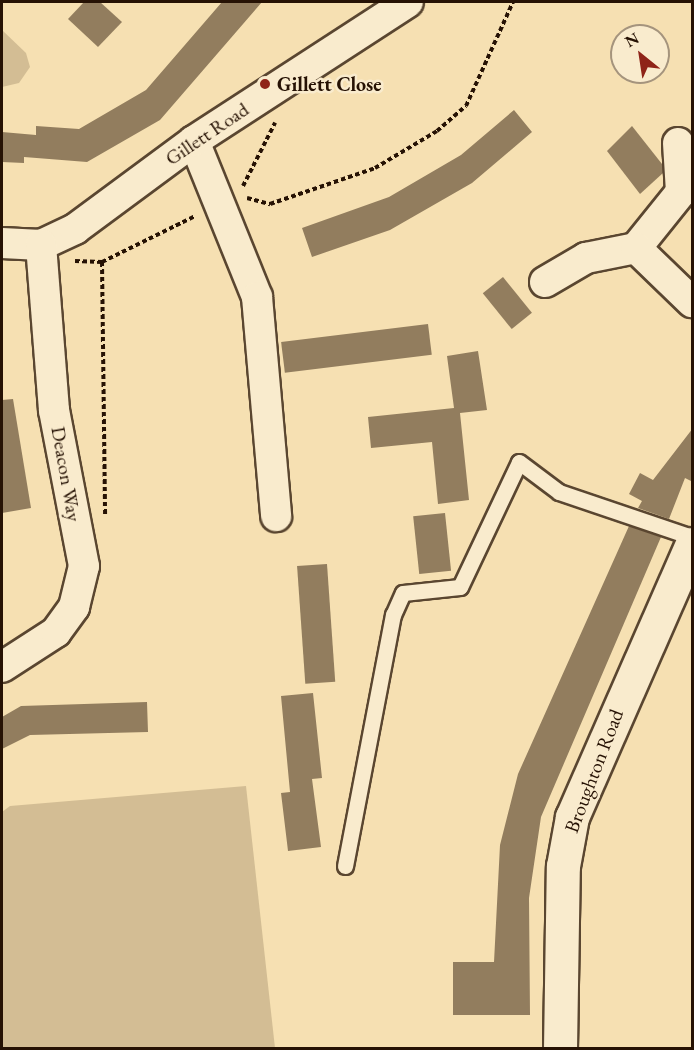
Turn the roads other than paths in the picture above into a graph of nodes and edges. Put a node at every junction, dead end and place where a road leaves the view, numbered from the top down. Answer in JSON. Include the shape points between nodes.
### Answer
{"nodes":[{"id":1,"x":408,"y":2,"type":"edge"},
{"id":2,"x":194,"y":141,"type":"junction"},
{"id":3,"x":678,"y":143,"type":"dead end"},
{"id":4,"x":687,"y":189,"type":"edge"},
{"id":5,"x":2,"y":243,"type":"edge"},
{"id":6,"x":41,"y":245,"type":"junction"},
{"id":7,"x":636,"y":248,"type":"junction"},
{"id":8,"x":545,"y":282,"type":"dead end"},
{"id":9,"x":693,"y":302,"type":"edge"},
{"id":10,"x":276,"y":516,"type":"dead end"},
{"id":11,"x":693,"y":537,"type":"edge"},
{"id":12,"x":693,"y":544,"type":"edge"},
{"id":13,"x":2,"y":667,"type":"edge"},
{"id":14,"x":345,"y":866,"type":"dead end"},
{"id":15,"x":560,"y":1048,"type":"edge"}],
"edges":[{"from":1,"to":2,"type":"street","name":"Gillett Road"},
{"from":2,"to":6,"type":"street","name":"Gillett Road","via":[[75,229]]},
{"from":2,"to":10,"type":"street","via":[[257,297]]},
{"from":3,"to":4,"type":"street"},
{"from":4,"to":7,"type":"street"},
{"from":5,"to":6,"type":"street","name":"Gillett Road"},
{"from":6,"to":13,"type":"street","name":"Deacon Way","via":[[54,410],[84,566],[74,607],[56,632]]},
{"from":7,"to":8,"type":"street","via":[[586,258]]},
{"from":7,"to":9,"type":"street"},
{"from":11,"to":14,"type":"lane","via":[[559,492],[519,462],[459,587],[403,593],[393,615]]},
{"from":12,"to":15,"type":"main road","name":"Broughton Road","via":[[572,817],[563,866]]}]}
